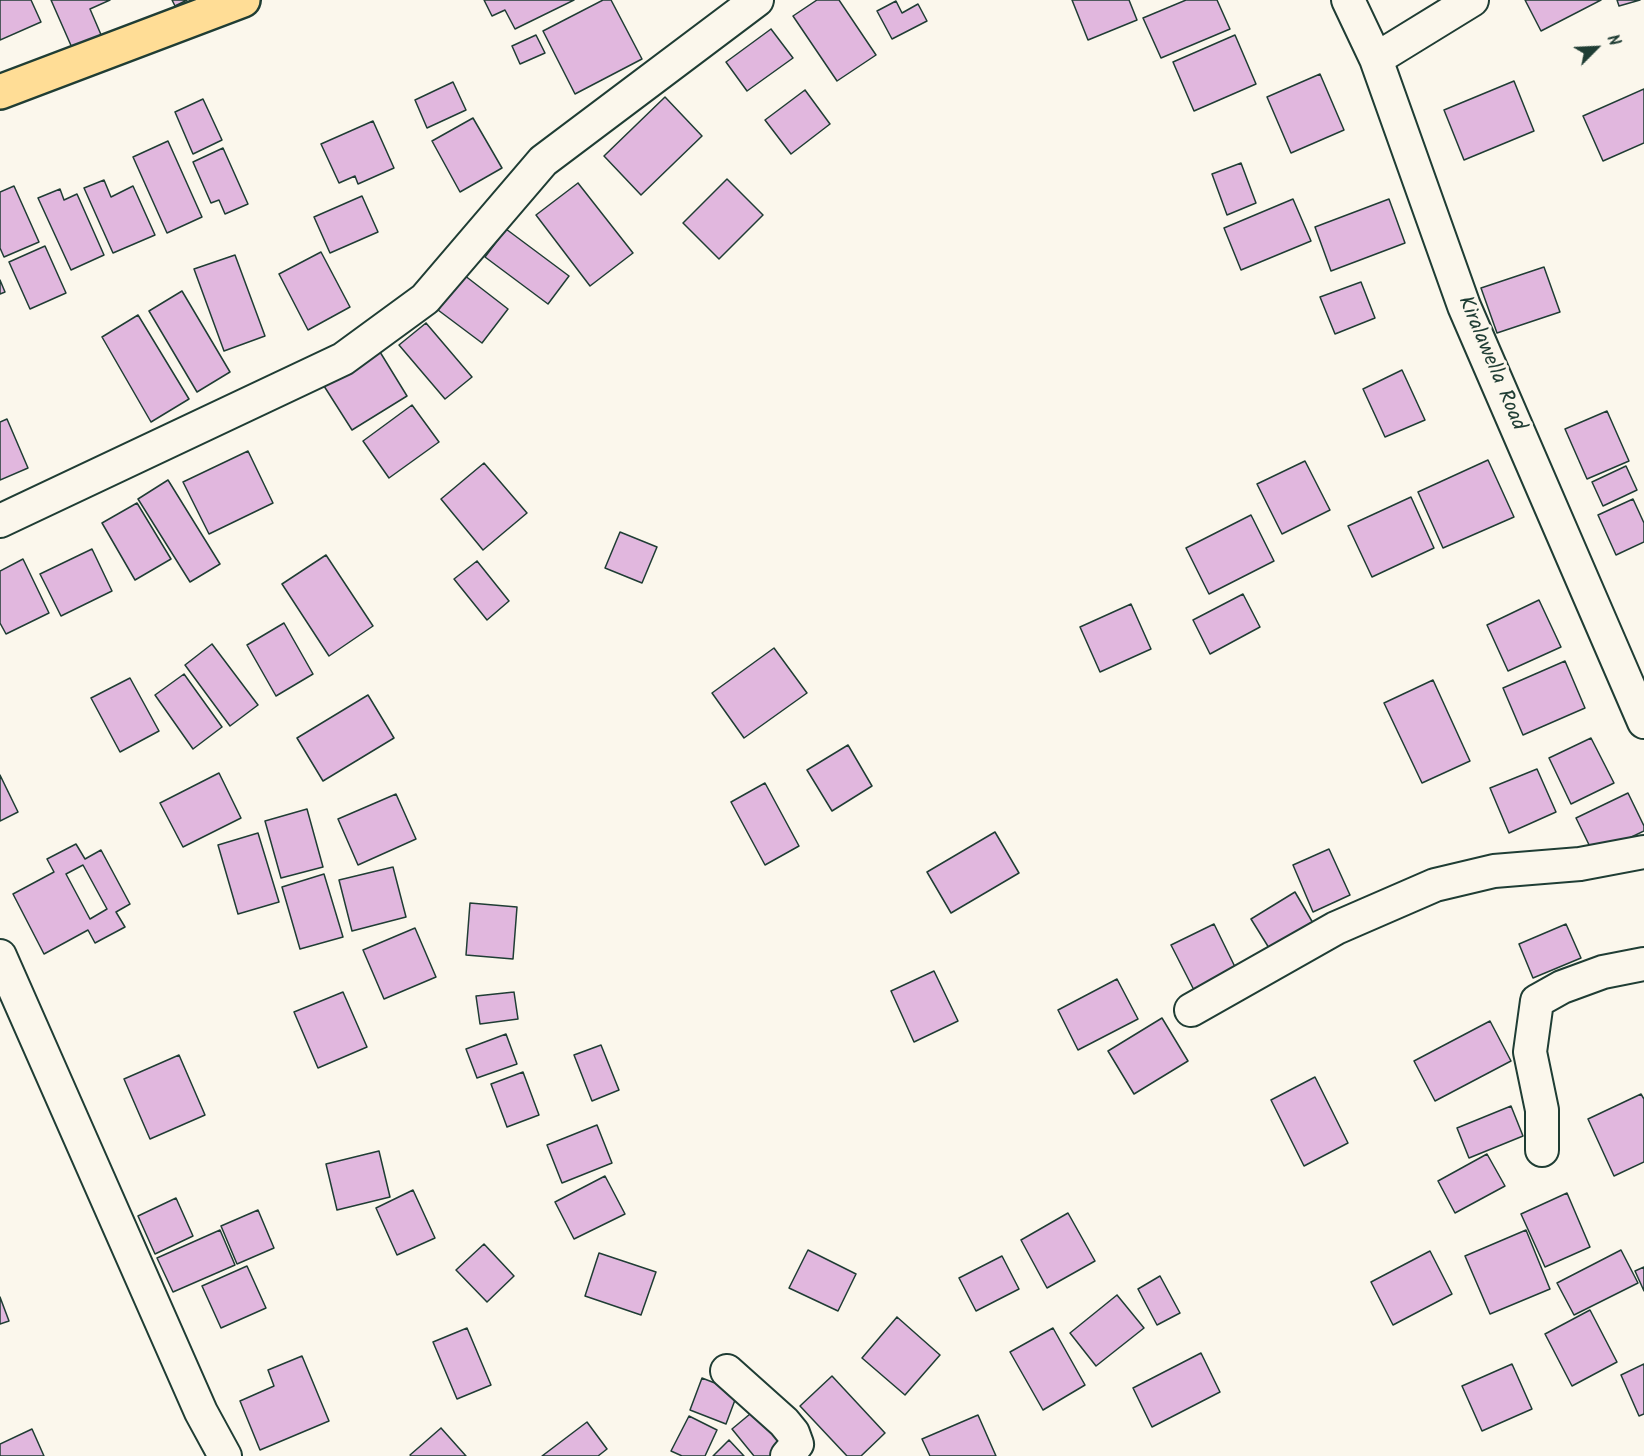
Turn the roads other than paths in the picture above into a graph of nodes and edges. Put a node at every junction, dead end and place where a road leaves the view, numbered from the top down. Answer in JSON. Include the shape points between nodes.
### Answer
{"nodes":[{"id":1,"x":243,"y":0,"type":"edge"},
{"id":2,"x":757,"y":0,"type":"edge"},
{"id":3,"x":1348,"y":0,"type":"edge"},
{"id":4,"x":1472,"y":0,"type":"edge"},
{"id":5,"x":1376,"y":59,"type":"junction"},
{"id":6,"x":0,"y":92,"type":"edge"},
{"id":7,"x":0,"y":521,"type":"edge"},
{"id":8,"x":1644,"y":722,"type":"edge"},
{"id":9,"x":1644,"y":852,"type":"edge"},
{"id":10,"x":0,"y":956,"type":"edge"},
{"id":11,"x":1644,"y":964,"type":"edge"},
{"id":12,"x":1191,"y":1010,"type":"dead end"},
{"id":13,"x":1542,"y":1150,"type":"dead end"},
{"id":14,"x":727,"y":1371,"type":"dead end"},
{"id":15,"x":225,"y":1456,"type":"edge"},
{"id":16,"x":786,"y":1456,"type":"edge"}],
"edges":[{"from":1,"to":6,"type":"main road"},
{"from":2,"to":7,"type":"street","via":[[543,161],[424,299],[343,359]]},
{"from":3,"to":5,"type":"street","name":"Kiralawella Road"},
{"from":4,"to":5,"type":"street"},
{"from":5,"to":8,"type":"street","name":"Kiralawella Road","via":[[1464,306]]},
{"from":9,"to":12,"type":"street","via":[[1580,864],[1494,872],[1435,885],[1336,928]]},
{"from":10,"to":15,"type":"street","via":[[201,1412]]},
{"from":11,"to":13,"type":"street","via":[[1603,972],[1537,1001],[1530,1052],[1542,1110]]},
{"from":14,"to":16,"type":"street","via":[[793,1433],[797,1444]]}]}
